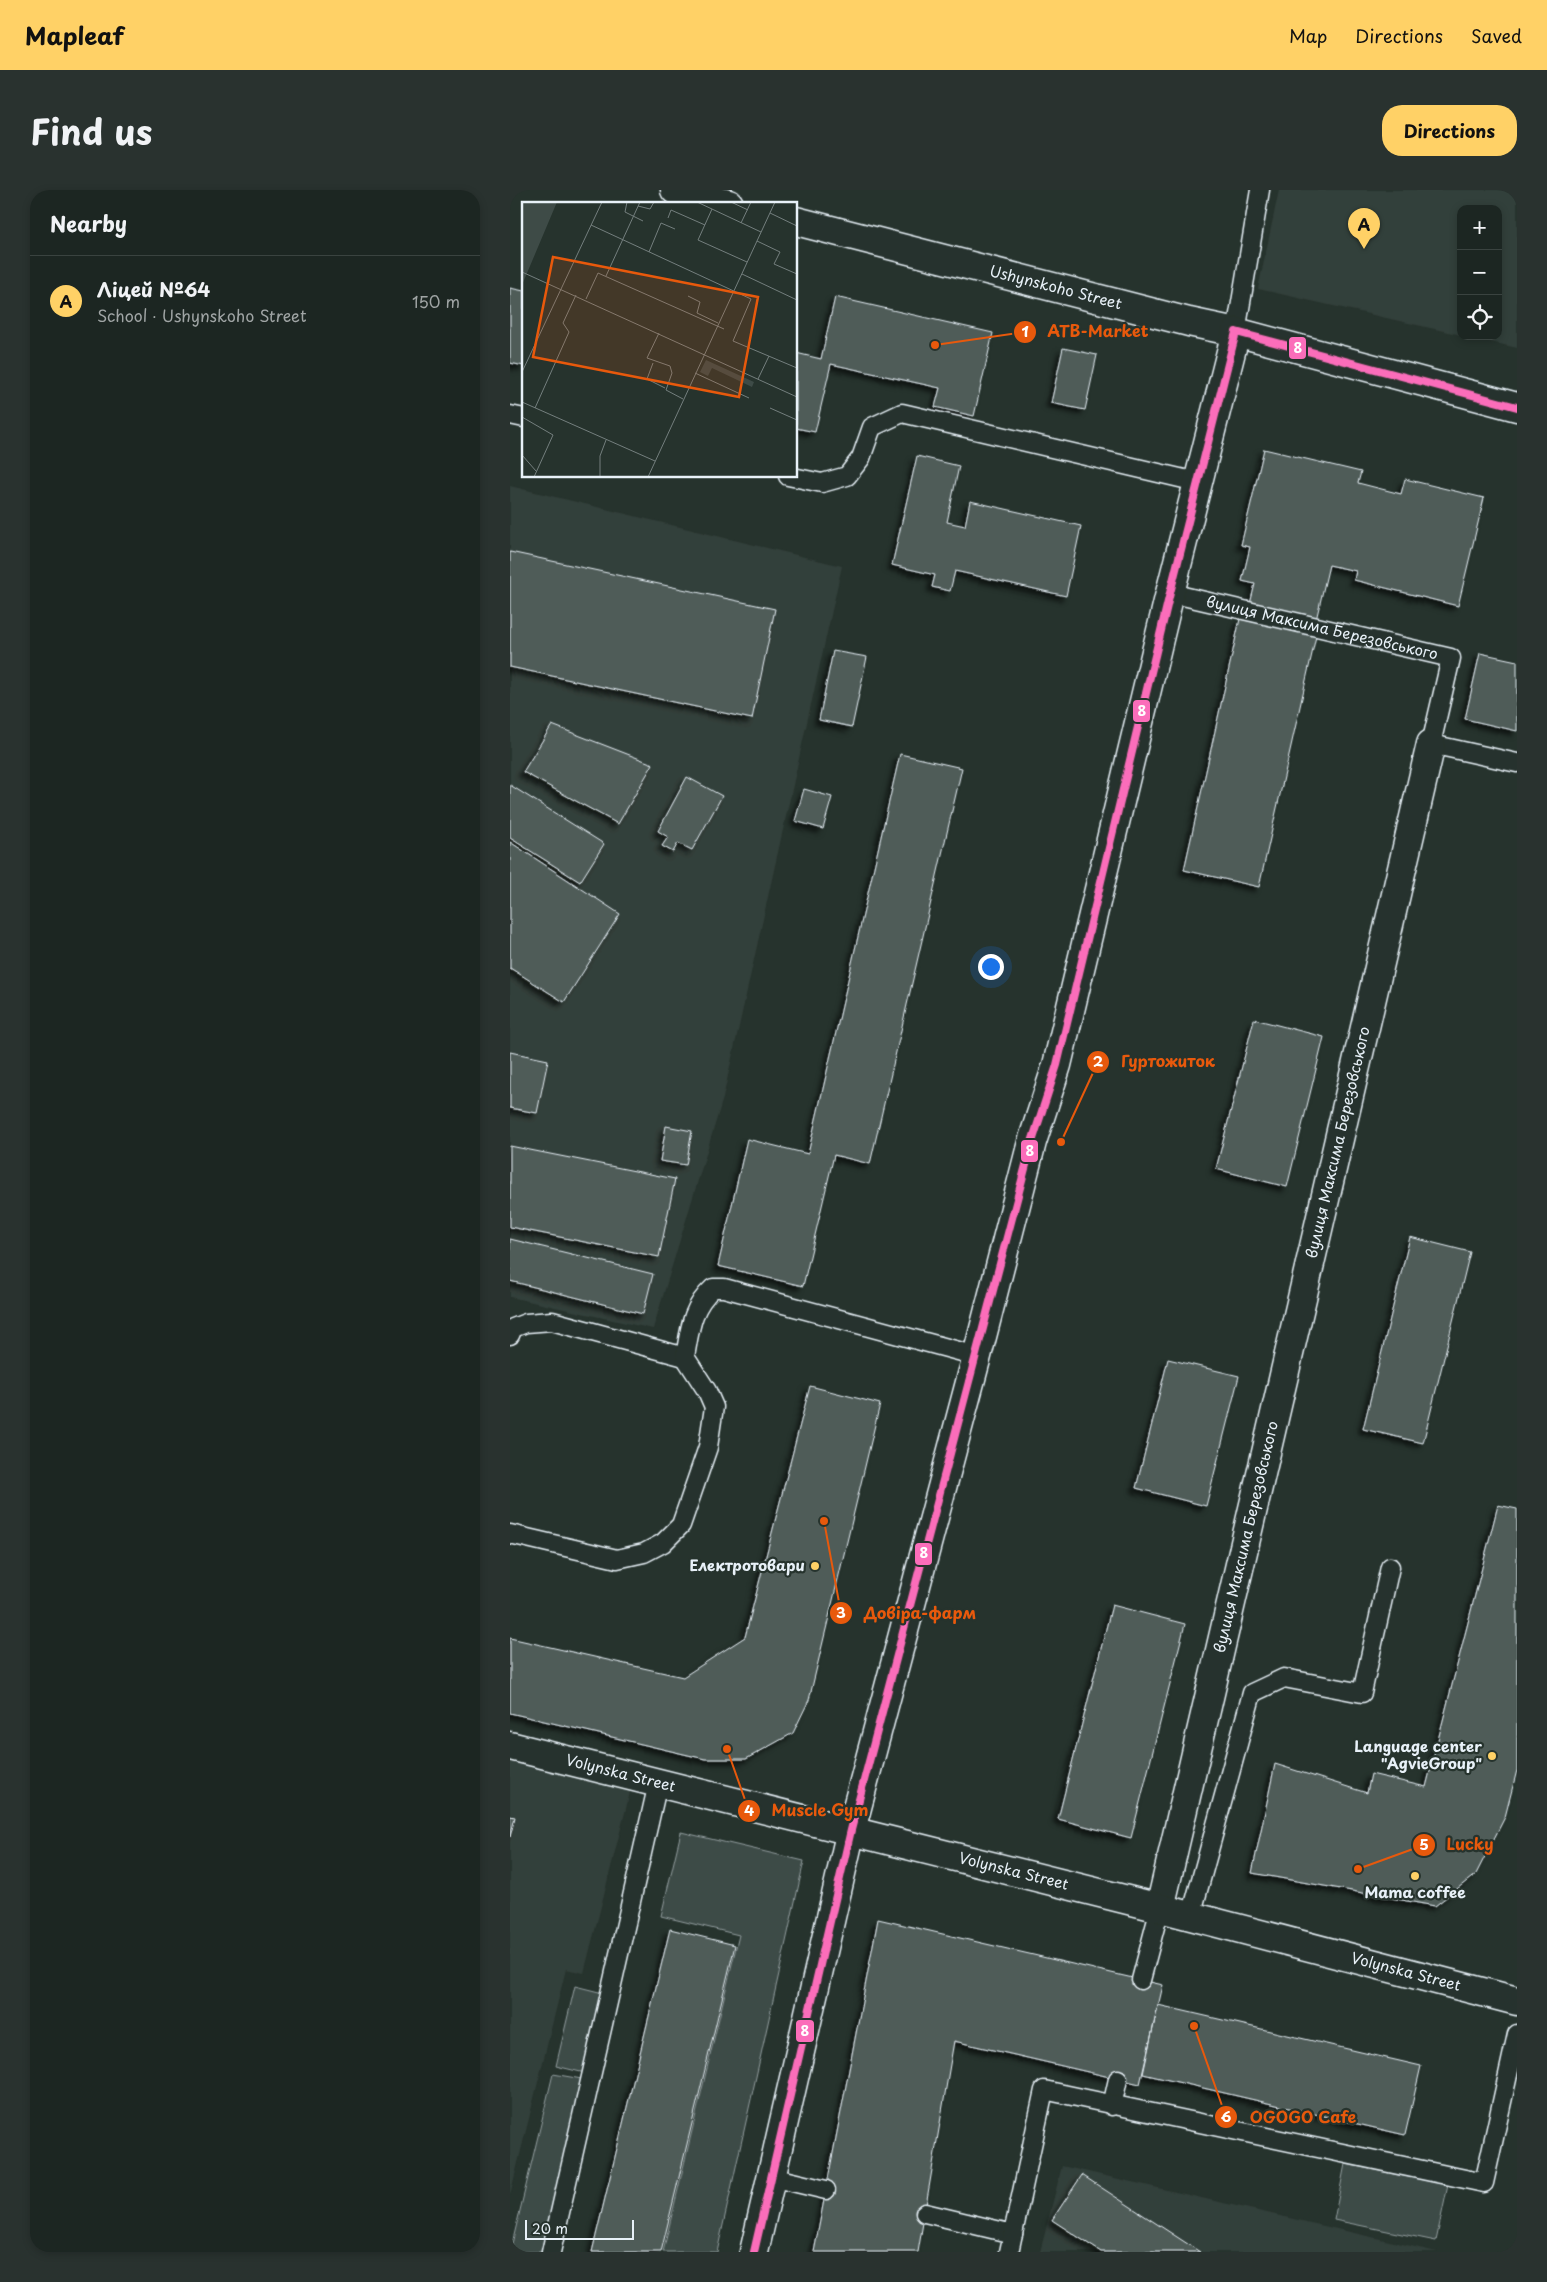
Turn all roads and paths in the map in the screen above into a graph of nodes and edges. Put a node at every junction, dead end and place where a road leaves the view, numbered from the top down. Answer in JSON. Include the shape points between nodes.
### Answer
{"nodes":[{"id":1,"x":675,"y":190,"type":"edge"},
{"id":2,"x":1260,"y":190,"type":"edge"},
{"id":3,"x":721,"y":202,"type":"edge"},
{"id":4,"x":798,"y":222,"type":"edge"},
{"id":5,"x":1236,"y":332,"type":"junction"},
{"id":6,"x":1517,"y":407,"type":"edge"},
{"id":7,"x":798,"y":478,"type":"edge"},
{"id":8,"x":1197,"y":482,"type":"junction"},
{"id":9,"x":1170,"y":593,"type":"junction"},
{"id":10,"x":1431,"y":744,"type":"junction"},
{"id":11,"x":1517,"y":763,"type":"edge"},
{"id":12,"x":510,"y":1336,"type":"edge"},
{"id":13,"x":977,"y":1356,"type":"junction"},
{"id":14,"x":685,"y":1357,"type":"junction"},
{"id":15,"x":510,"y":1534,"type":"edge"},
{"id":16,"x":1390,"y":1567,"type":"dead end"},
{"id":17,"x":510,"y":1746,"type":"edge"},
{"id":18,"x":658,"y":1783,"type":"junction"},
{"id":19,"x":851,"y":1830,"type":"junction"},
{"id":20,"x":1160,"y":1908,"type":"junction"},
{"id":21,"x":1191,"y":1916,"type":"junction"},
{"id":22,"x":1141,"y":1980,"type":"dead end"},
{"id":23,"x":1517,"y":2001,"type":"edge"},
{"id":24,"x":1517,"y":2034,"type":"edge"},
{"id":25,"x":1118,"y":2079,"type":"dead end"},
{"id":26,"x":1112,"y":2106,"type":"junction"},
{"id":27,"x":771,"y":2177,"type":"junction"},
{"id":28,"x":826,"y":2190,"type":"dead end"},
{"id":29,"x":925,"y":2213,"type":"dead end"},
{"id":30,"x":1013,"y":2234,"type":"junction"},
{"id":31,"x":551,"y":2252,"type":"edge"},
{"id":32,"x":754,"y":2252,"type":"edge"},
{"id":33,"x":1009,"y":2252,"type":"edge"}],
"edges":[{"from":1,"to":3,"type":"street"},
{"from":2,"to":5,"type":"lane"},
{"from":4,"to":5,"type":"street","name":"Ushynskoho Street"},
{"from":5,"to":6,"type":"street","name":"Ushynskoho Street"},
{"from":5,"to":8,"type":"street"},
{"from":7,"to":8,"type":"lane","via":[[822,483],[847,476],[861,458],[872,427],[902,413]]},
{"from":8,"to":9,"type":"street"},
{"from":9,"to":10,"type":"lane","name":"вулиця Максима Березовського","via":[[1451,658]]},
{"from":9,"to":13,"type":"street","via":[[1057,1065],[1032,1142]]},
{"from":10,"to":11,"type":"lane"},
{"from":10,"to":20,"type":"street","name":"вулиця Максима Березовського"},
{"from":12,"to":14,"type":"lane","via":[[513,1328],[526,1323],[552,1321]]},
{"from":13,"to":14,"type":"lane","via":[[724,1288],[713,1288],[703,1297],[694,1313]]},
{"from":13,"to":19,"type":"street"},
{"from":14,"to":15,"type":"lane","via":[[714,1408],[708,1448],[681,1525],[663,1542],[644,1553],[617,1560]]},
{"from":16,"to":21,"type":"lane","via":[[1362,1693],[1284,1678],[1252,1694]]},
{"from":17,"to":18,"type":"street","name":"Volynska Street"},
{"from":18,"to":19,"type":"street","name":"Volynska Street"},
{"from":18,"to":31,"type":"lane"},
{"from":19,"to":20,"type":"street","name":"Volynska Street"},
{"from":19,"to":27,"type":"street"},
{"from":20,"to":21,"type":"street","name":"Volynska Street"},
{"from":20,"to":22,"type":"lane"},
{"from":21,"to":23,"type":"street","name":"Volynska Street"},
{"from":24,"to":26,"type":"lane","via":[[1484,2183]]},
{"from":25,"to":26,"type":"lane"},
{"from":26,"to":30,"type":"lane","via":[[1044,2090]]},
{"from":27,"to":28,"type":"lane"},
{"from":27,"to":32,"type":"street"},
{"from":29,"to":30,"type":"lane"},
{"from":30,"to":33,"type":"lane"}]}
